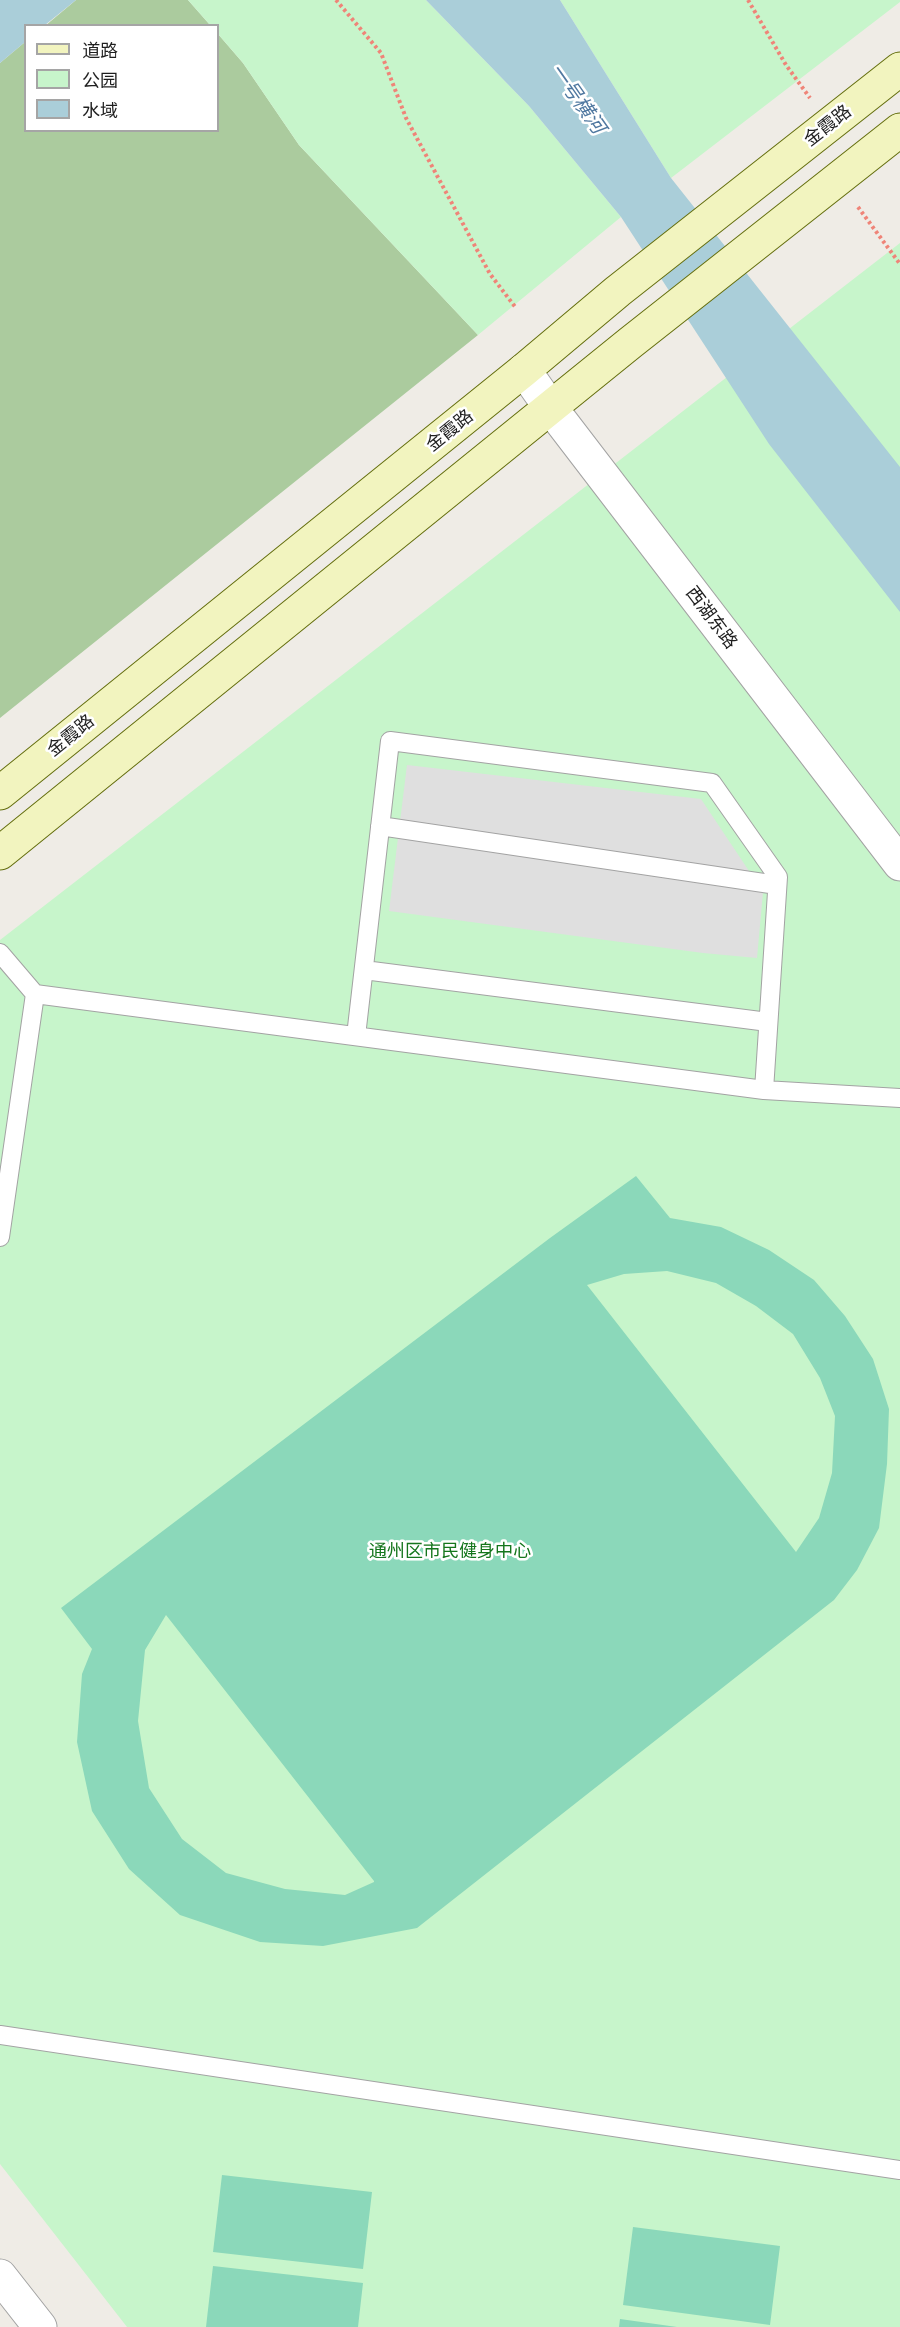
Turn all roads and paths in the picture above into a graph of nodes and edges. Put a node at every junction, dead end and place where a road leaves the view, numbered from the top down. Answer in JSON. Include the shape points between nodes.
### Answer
{"nodes":[{"id":1,"x":336,"y":0,"type":"edge"},
{"id":2,"x":748,"y":0,"type":"edge"},
{"id":3,"x":900,"y":69,"type":"edge"},
{"id":4,"x":796,"y":81,"type":"dead end"},
{"id":5,"x":900,"y":130,"type":"edge"},
{"id":6,"x":839,"y":179,"type":"junction"},
{"id":7,"x":900,"y":264,"type":"edge"},
{"id":8,"x":516,"y":308,"type":"dead end"},
{"id":9,"x":524,"y":370,"type":"junction"},
{"id":10,"x":550,"y":407,"type":"junction"},
{"id":11,"x":0,"y":793,"type":"edge"},
{"id":12,"x":380,"y":826,"type":"junction"},
{"id":13,"x":0,"y":854,"type":"edge"},
{"id":14,"x":900,"y":864,"type":"edge"},
{"id":15,"x":777,"y":885,"type":"junction"},
{"id":16,"x":0,"y":953,"type":"edge"},
{"id":17,"x":364,"y":970,"type":"junction"},
{"id":18,"x":35,"y":994,"type":"junction"},
{"id":19,"x":768,"y":1022,"type":"junction"},
{"id":20,"x":356,"y":1036,"type":"junction"},
{"id":21,"x":764,"y":1090,"type":"junction"},
{"id":22,"x":900,"y":1098,"type":"edge"},
{"id":23,"x":0,"y":1237,"type":"edge"},
{"id":24,"x":0,"y":2035,"type":"edge"},
{"id":25,"x":900,"y":2169,"type":"edge"},
{"id":26,"x":0,"y":2276,"type":"edge"},
{"id":27,"x":40,"y":2327,"type":"edge"}],
"edges":[{"from":1,"to":8,"type":"path","via":[[381,53],[406,118],[490,274]]},
{"from":2,"to":4,"type":"path"},
{"from":3,"to":9,"type":"main road","name":"金霞路"},
{"from":5,"to":6,"type":"main road"},
{"from":6,"to":7,"type":"path"},
{"from":6,"to":10,"type":"main road"},
{"from":9,"to":10,"type":"street","name":"西湖东路"},
{"from":9,"to":11,"type":"main road","name":"金霞路"},
{"from":10,"to":13,"type":"main road"},
{"from":10,"to":14,"type":"street","name":"西湖东路"},
{"from":12,"to":15,"type":"lane"},
{"from":12,"to":15,"type":"lane","via":[[390,741],[712,783],[778,876]]},
{"from":12,"to":17,"type":"lane"},
{"from":15,"to":19,"type":"lane"},
{"from":16,"to":18,"type":"lane"},
{"from":17,"to":19,"type":"lane"},
{"from":17,"to":20,"type":"lane"},
{"from":18,"to":20,"type":"lane"},
{"from":18,"to":23,"type":"lane"},
{"from":19,"to":21,"type":"lane"},
{"from":20,"to":21,"type":"lane"},
{"from":21,"to":22,"type":"lane"},
{"from":24,"to":25,"type":"lane"},
{"from":26,"to":27,"type":"street"}]}
